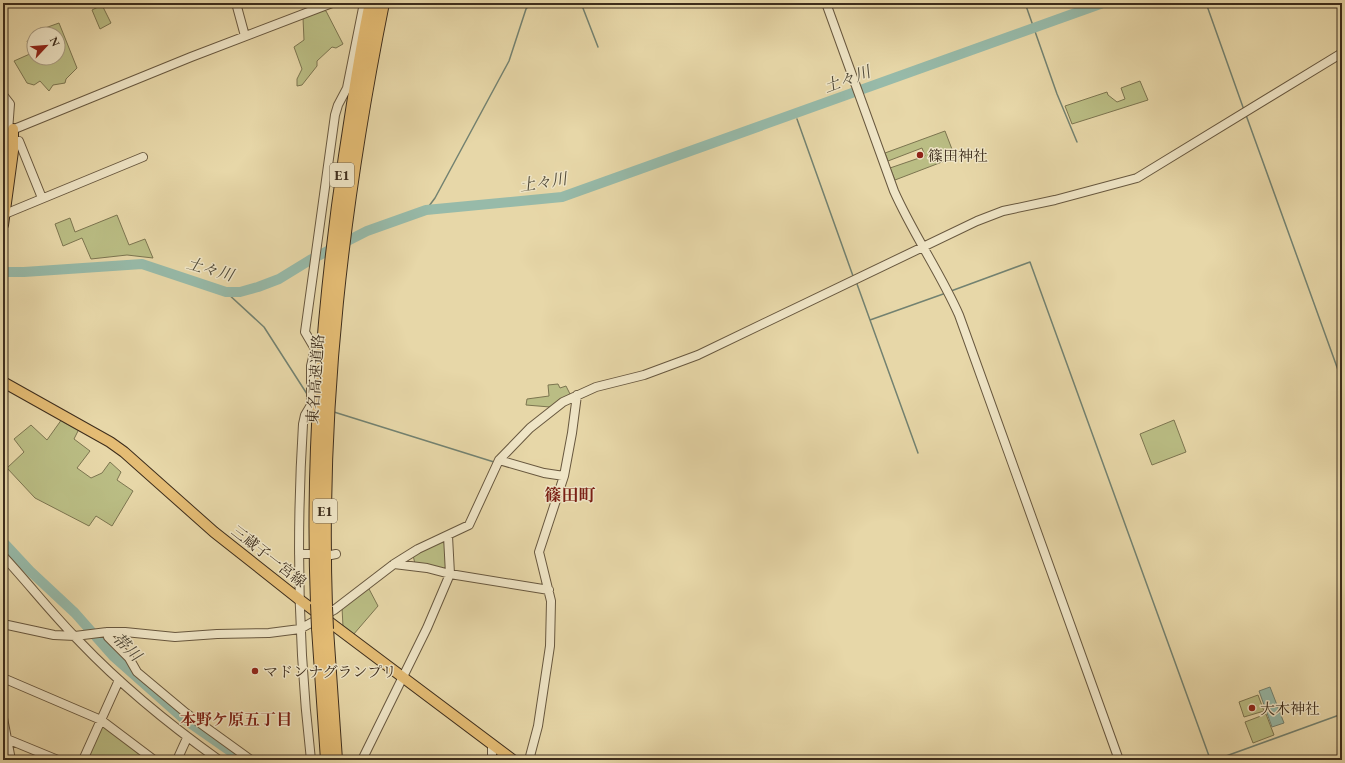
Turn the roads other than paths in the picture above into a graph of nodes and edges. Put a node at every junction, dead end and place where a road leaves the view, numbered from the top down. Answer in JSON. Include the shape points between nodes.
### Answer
{"nodes":[{"id":1,"x":236,"y":3,"type":"edge"},
{"id":2,"x":332,"y":3,"type":"edge"},
{"id":3,"x":364,"y":3,"type":"edge"},
{"id":4,"x":371,"y":3,"type":"edge"},
{"id":5,"x":383,"y":3,"type":"edge"},
{"id":6,"x":826,"y":3,"type":"edge"},
{"id":7,"x":245,"y":36,"type":"junction"},
{"id":8,"x":1342,"y":53,"type":"edge"},
{"id":9,"x":3,"y":95,"type":"edge"},
{"id":10,"x":358,"y":108,"type":"junction"},
{"id":11,"x":8,"y":131,"type":"edge"},
{"id":12,"x":19,"y":141,"type":"dead end"},
{"id":13,"x":143,"y":157,"type":"dead end"},
{"id":14,"x":3,"y":171,"type":"edge"},
{"id":15,"x":42,"y":198,"type":"junction"},
{"id":16,"x":5,"y":214,"type":"junction"},
{"id":17,"x":3,"y":225,"type":"edge"},
{"id":18,"x":924,"y":247,"type":"junction"},
{"id":19,"x":3,"y":382,"type":"edge"},
{"id":20,"x":577,"y":395,"type":"junction"},
{"id":21,"x":499,"y":460,"type":"junction"},
{"id":22,"x":564,"y":476,"type":"junction"},
{"id":23,"x":448,"y":536,"type":"junction"},
{"id":24,"x":299,"y":554,"type":"junction"},
{"id":25,"x":309,"y":554,"type":"dead end"},
{"id":26,"x":3,"y":556,"type":"edge"},
{"id":27,"x":394,"y":564,"type":"junction"},
{"id":28,"x":450,"y":574,"type":"junction"},
{"id":29,"x":549,"y":590,"type":"junction"},
{"id":30,"x":300,"y":600,"type":"junction"},
{"id":31,"x":322,"y":609,"type":"junction"},
{"id":32,"x":3,"y":624,"type":"edge"},
{"id":33,"x":300,"y":628,"type":"junction"},
{"id":34,"x":323,"y":629,"type":"junction"},
{"id":35,"x":103,"y":633,"type":"junction"},
{"id":36,"x":78,"y":636,"type":"junction"},
{"id":37,"x":3,"y":678,"type":"edge"},
{"id":38,"x":403,"y":678,"type":"junction"},
{"id":39,"x":118,"y":680,"type":"junction"},
{"id":40,"x":3,"y":718,"type":"edge"},
{"id":41,"x":101,"y":720,"type":"junction"},
{"id":42,"x":187,"y":738,"type":"junction"},
{"id":43,"x":7,"y":739,"type":"junction"},
{"id":44,"x":492,"y":744,"type":"junction"},
{"id":45,"x":11,"y":760,"type":"edge"},
{"id":46,"x":58,"y":760,"type":"edge"},
{"id":47,"x":83,"y":760,"type":"edge"},
{"id":48,"x":154,"y":760,"type":"edge"},
{"id":49,"x":177,"y":760,"type":"edge"},
{"id":50,"x":219,"y":760,"type":"edge"},
{"id":51,"x":251,"y":760,"type":"edge"},
{"id":52,"x":311,"y":760,"type":"edge"},
{"id":53,"x":327,"y":760,"type":"edge"},
{"id":54,"x":336,"y":760,"type":"edge"},
{"id":55,"x":362,"y":760,"type":"edge"},
{"id":56,"x":492,"y":760,"type":"edge"},
{"id":57,"x":513,"y":760,"type":"edge"},
{"id":58,"x":529,"y":760,"type":"edge"},
{"id":59,"x":1119,"y":760,"type":"edge"}],
"edges":[{"from":1,"to":7,"type":"street"},
{"from":2,"to":7,"type":"street"},
{"from":3,"to":24,"type":"street","via":[[347,88],[335,115],[305,332],[315,349],[311,366],[311,405],[303,424]]},
{"from":4,"to":10,"type":"highway","name":"東名高速道路","number":"E1"},
{"from":5,"to":10,"type":"highway","name":"東名高速道路","number":"E1"},
{"from":6,"to":18,"type":"street","via":[[894,191]]},
{"from":7,"to":11,"type":"street"},
{"from":8,"to":18,"type":"street","via":[[1137,178],[1003,211]]},
{"from":9,"to":11,"type":"street","via":[[9,101]]},
{"from":10,"to":31,"type":"highway","name":"東名高速道路","number":"E1","via":[[337,246],[323,415],[325,534]]},
{"from":11,"to":14,"type":"main road"},
{"from":11,"to":16,"type":"main road","via":[[13,151]]},
{"from":12,"to":15,"type":"street"},
{"from":13,"to":15,"type":"street"},
{"from":15,"to":16,"type":"street"},
{"from":16,"to":17,"type":"main road"},
{"from":18,"to":20,"type":"street","via":[[698,355]]},
{"from":18,"to":59,"type":"street","via":[[959,315]]},
{"from":19,"to":30,"type":"main road","name":"三蔵子一宮線","via":[[110,442],[214,532]]},
{"from":20,"to":21,"type":"street","via":[[552,409]]},
{"from":20,"to":22,"type":"street"},
{"from":21,"to":22,"type":"street"},
{"from":21,"to":23,"type":"street","via":[[473,520],[463,529]]},
{"from":22,"to":29,"type":"street","via":[[539,552]]},
{"from":23,"to":27,"type":"street","via":[[418,549]]},
{"from":23,"to":28,"type":"street"},
{"from":24,"to":25,"type":"street"},
{"from":24,"to":30,"type":"street"},
{"from":26,"to":36,"type":"street"},
{"from":27,"to":28,"type":"street"},
{"from":27,"to":31,"type":"street","via":[[334,610]]},
{"from":28,"to":29,"type":"street"},
{"from":28,"to":38,"type":"street"},
{"from":29,"to":58,"type":"street","via":[[550,646],[538,726]]},
{"from":30,"to":31,"type":"main road","name":"三蔵子一宮線"},
{"from":30,"to":33,"type":"street"},
{"from":31,"to":33,"type":"street"},
{"from":31,"to":34,"type":"highway","name":"東名高速道路","number":"E1","bridge":true},
{"from":31,"to":38,"type":"main road","name":"三蔵子一宮線"},
{"from":32,"to":36,"type":"street","via":[[54,635]]},
{"from":33,"to":35,"type":"street","via":[[268,633],[168,637],[125,632]]},
{"from":33,"to":52,"type":"street","via":[[303,689]]},
{"from":34,"to":53,"type":"highway","name":"東名高速道路","number":"E1"},
{"from":34,"to":54,"type":"highway","name":"東名高速道路","number":"E1"},
{"from":35,"to":36,"type":"street"},
{"from":35,"to":51,"type":"street","via":[[129,658],[137,672],[186,713]]},
{"from":36,"to":39,"type":"street"},
{"from":37,"to":41,"type":"street"},
{"from":38,"to":44,"type":"main road","name":"三蔵子一宮線"},
{"from":38,"to":55,"type":"street"},
{"from":39,"to":41,"type":"street"},
{"from":39,"to":42,"type":"street"},
{"from":40,"to":43,"type":"street"},
{"from":41,"to":47,"type":"street"},
{"from":41,"to":48,"type":"street"},
{"from":42,"to":49,"type":"street"},
{"from":42,"to":50,"type":"street"},
{"from":43,"to":45,"type":"street"},
{"from":43,"to":46,"type":"street"},
{"from":44,"to":56,"type":"street"},
{"from":44,"to":57,"type":"main road","name":"三蔵子一宮線"}]}
